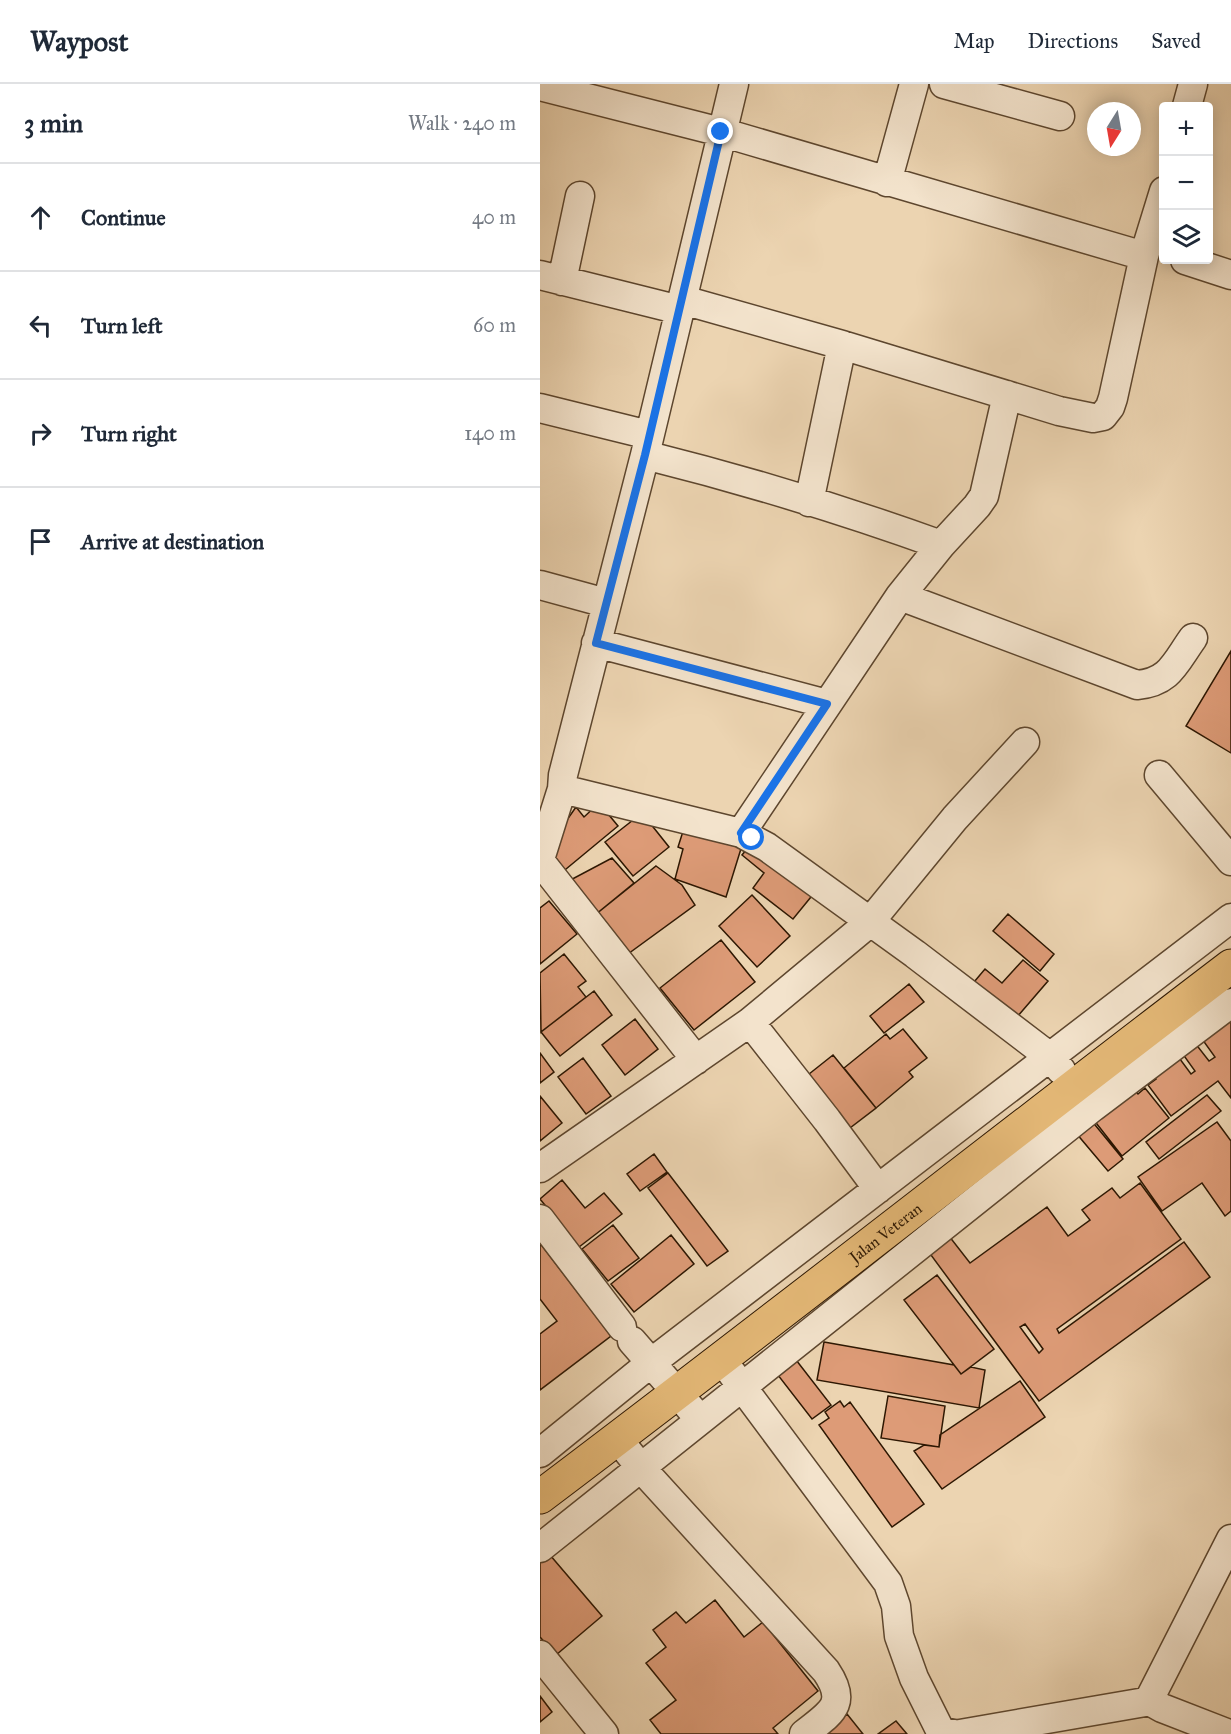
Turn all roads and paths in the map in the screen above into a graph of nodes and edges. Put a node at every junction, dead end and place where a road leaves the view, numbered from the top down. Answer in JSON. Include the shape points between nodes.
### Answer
{"nodes":[{"id":1,"x":734,"y":84,"type":"edge"},
{"id":2,"x":914,"y":84,"type":"edge"},
{"id":3,"x":944,"y":84,"type":"edge"},
{"id":4,"x":1193,"y":84,"type":"edge"},
{"id":5,"x":540,"y":86,"type":"edge"},
{"id":6,"x":1188,"y":102,"type":"edge"},
{"id":7,"x":1060,"y":116,"type":"dead end"},
{"id":8,"x":721,"y":132,"type":"junction"},
{"id":9,"x":887,"y":182,"type":"junction"},
{"id":10,"x":580,"y":196,"type":"dead end"},
{"id":11,"x":1160,"y":210,"type":"edge"},
{"id":12,"x":1152,"y":252,"type":"edge"},
{"id":13,"x":1197,"y":264,"type":"edge"},
{"id":14,"x":1231,"y":275,"type":"edge"},
{"id":15,"x":551,"y":278,"type":"edge"},
{"id":16,"x":681,"y":305,"type":"junction"},
{"id":17,"x":843,"y":345,"type":"junction"},
{"id":18,"x":1007,"y":395,"type":"junction"},
{"id":19,"x":540,"y":408,"type":"edge"},
{"id":20,"x":647,"y":445,"type":"junction"},
{"id":21,"x":809,"y":502,"type":"junction"},
{"id":22,"x":941,"y":545,"type":"junction"},
{"id":23,"x":540,"y":585,"type":"edge"},
{"id":24,"x":900,"y":596,"type":"junction"},
{"id":25,"x":606,"y":603,"type":"junction"},
{"id":26,"x":1193,"y":638,"type":"dead end"},
{"id":27,"x":596,"y":643,"type":"junction"},
{"id":28,"x":827,"y":704,"type":"junction"},
{"id":29,"x":1025,"y":741,"type":"dead end"},
{"id":30,"x":1159,"y":775,"type":"dead end"},
{"id":31,"x":555,"y":778,"type":"edge"},
{"id":32,"x":741,"y":833,"type":"junction"},
{"id":33,"x":540,"y":860,"type":"edge"},
{"id":34,"x":1231,"y":861,"type":"edge"},
{"id":35,"x":1231,"y":918,"type":"edge"},
{"id":36,"x":869,"y":922,"type":"junction"},
{"id":37,"x":1231,"y":966,"type":"edge"},
{"id":38,"x":1231,"y":1004,"type":"edge"},
{"id":39,"x":750,"y":1022,"type":"junction"},
{"id":40,"x":1050,"y":1057,"type":"junction"},
{"id":41,"x":696,"y":1060,"type":"junction"},
{"id":42,"x":1084,"y":1096,"type":"junction"},
{"id":43,"x":540,"y":1168,"type":"edge"},
{"id":44,"x":878,"y":1189,"type":"junction"},
{"id":45,"x":540,"y":1219,"type":"edge"},
{"id":46,"x":721,"y":1358,"type":"junction"},
{"id":47,"x":652,"y":1362,"type":"junction"},
{"id":48,"x":741,"y":1387,"type":"junction"},
{"id":49,"x":677,"y":1391,"type":"junction"},
{"id":50,"x":700,"y":1420,"type":"junction"},
{"id":51,"x":617,"y":1438,"type":"junction"},
{"id":52,"x":540,"y":1453,"type":"edge"},
{"id":53,"x":641,"y":1468,"type":"junction"},
{"id":54,"x":540,"y":1497,"type":"edge"},
{"id":55,"x":1231,"y":1539,"type":"edge"},
{"id":56,"x":540,"y":1548,"type":"edge"},
{"id":57,"x":540,"y":1655,"type":"edge"},
{"id":58,"x":1151,"y":1701,"type":"junction"},
{"id":59,"x":604,"y":1734,"type":"edge"},
{"id":60,"x":804,"y":1734,"type":"edge"},
{"id":61,"x":954,"y":1734,"type":"edge"},
{"id":62,"x":960,"y":1734,"type":"edge"},
{"id":63,"x":1229,"y":1734,"type":"edge"}],
"edges":[{"from":1,"to":8,"type":"street"},
{"from":2,"to":9,"type":"street"},
{"from":3,"to":7,"type":"street"},
{"from":4,"to":6,"type":"street"},
{"from":5,"to":8,"type":"street"},
{"from":8,"to":9,"type":"street"},
{"from":8,"to":16,"type":"street"},
{"from":9,"to":12,"type":"street"},
{"from":10,"to":15,"type":"street"},
{"from":11,"to":12,"type":"street"},
{"from":12,"to":18,"type":"street","via":[[1113,398],[1103,416],[1081,416]]},
{"from":13,"to":14,"type":"street"},
{"from":15,"to":16,"type":"street"},
{"from":16,"to":17,"type":"street"},
{"from":16,"to":20,"type":"street"},
{"from":17,"to":18,"type":"street"},
{"from":17,"to":21,"type":"street"},
{"from":18,"to":22,"type":"street","via":[[984,496]]},
{"from":19,"to":20,"type":"street"},
{"from":20,"to":21,"type":"street","via":[[713,472]]},
{"from":20,"to":25,"type":"street"},
{"from":21,"to":22,"type":"street"},
{"from":22,"to":24,"type":"street"},
{"from":23,"to":25,"type":"street"},
{"from":24,"to":26,"type":"street","via":[[1137,685],[1153,684],[1166,676]]},
{"from":24,"to":28,"type":"street"},
{"from":25,"to":27,"type":"street"},
{"from":27,"to":28,"type":"street"},
{"from":27,"to":31,"type":"street"},
{"from":28,"to":32,"type":"street"},
{"from":29,"to":36,"type":"street"},
{"from":30,"to":34,"type":"street"},
{"from":31,"to":32,"type":"street"},
{"from":31,"to":33,"type":"street"},
{"from":32,"to":36,"type":"street","via":[[767,846]]},
{"from":33,"to":41,"type":"street"},
{"from":35,"to":40,"type":"street"},
{"from":36,"to":39,"type":"street"},
{"from":36,"to":40,"type":"street"},
{"from":37,"to":42,"type":"main road","name":"Jalan Veteran"},
{"from":38,"to":42,"type":"street"},
{"from":39,"to":41,"type":"street"},
{"from":39,"to":44,"type":"street"},
{"from":40,"to":42,"type":"street"},
{"from":40,"to":44,"type":"street"},
{"from":41,"to":43,"type":"street"},
{"from":42,"to":46,"type":"main road","name":"Jalan Veteran","via":[[874,1243]]},
{"from":42,"to":48,"type":"street"},
{"from":44,"to":47,"type":"street"},
{"from":45,"to":47,"type":"street"},
{"from":46,"to":48,"type":"street"},
{"from":46,"to":49,"type":"main road","name":"Jalan Veteran"},
{"from":47,"to":49,"type":"street"},
{"from":47,"to":52,"type":"street"},
{"from":48,"to":50,"type":"street"},
{"from":48,"to":61,"type":"street","via":[[888,1583],[896,1606],[899,1636],[914,1678],[939,1728]]},
{"from":49,"to":50,"type":"street"},
{"from":49,"to":51,"type":"main road","name":"Jalan Veteran"},
{"from":50,"to":53,"type":"street"},
{"from":51,"to":53,"type":"street"},
{"from":51,"to":54,"type":"main road","name":"Jalan Veteran"},
{"from":53,"to":56,"type":"street"},
{"from":53,"to":60,"type":"street","via":[[836,1686],[835,1707]]},
{"from":55,"to":58,"type":"street","via":[[1151,1694]]},
{"from":57,"to":59,"type":"street"},
{"from":58,"to":62,"type":"street"},
{"from":58,"to":63,"type":"street"}]}
